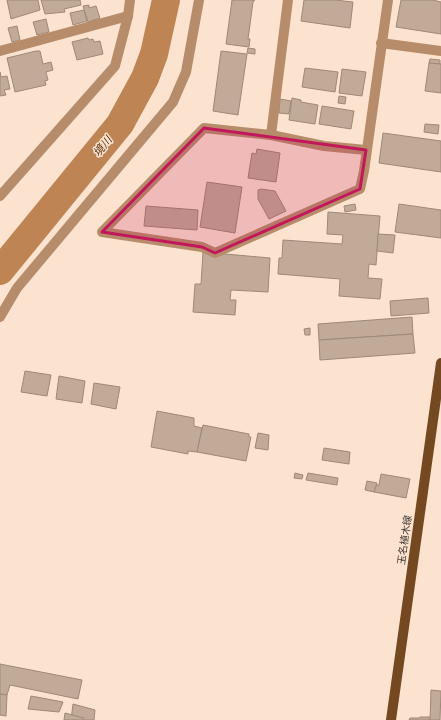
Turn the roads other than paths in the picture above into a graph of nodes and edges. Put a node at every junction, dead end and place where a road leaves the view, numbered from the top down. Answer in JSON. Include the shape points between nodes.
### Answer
{"nodes":[{"id":1,"x":130,"y":0,"type":"edge"},
{"id":2,"x":199,"y":0,"type":"edge"},
{"id":3,"x":288,"y":0,"type":"edge"},
{"id":4,"x":388,"y":0,"type":"edge"},
{"id":5,"x":128,"y":16,"type":"junction"},
{"id":6,"x":381,"y":43,"type":"junction"},
{"id":7,"x":0,"y":51,"type":"edge"},
{"id":8,"x":441,"y":52,"type":"edge"},
{"id":9,"x":271,"y":135,"type":"junction"},
{"id":10,"x":366,"y":150,"type":"junction"},
{"id":11,"x":0,"y":196,"type":"edge"},
{"id":12,"x":0,"y":317,"type":"edge"},
{"id":13,"x":441,"y":363,"type":"edge"},
{"id":14,"x":391,"y":720,"type":"edge"}],
"edges":[{"from":1,"to":5,"type":"street"},
{"from":2,"to":12,"type":"street","via":[[186,72],[173,102],[17,288]]},
{"from":3,"to":9,"type":"street"},
{"from":4,"to":6,"type":"street"},
{"from":5,"to":7,"type":"street"},
{"from":5,"to":11,"type":"street","via":[[115,66]]},
{"from":6,"to":8,"type":"street"},
{"from":6,"to":10,"type":"street"},
{"from":9,"to":10,"type":"street","via":[[324,146]]},
{"from":9,"to":10,"type":"street","via":[[204,128],[102,232],[202,247],[215,253],[360,189]]},
{"from":13,"to":14,"type":"main road","name":"玉名植木線"}]}
